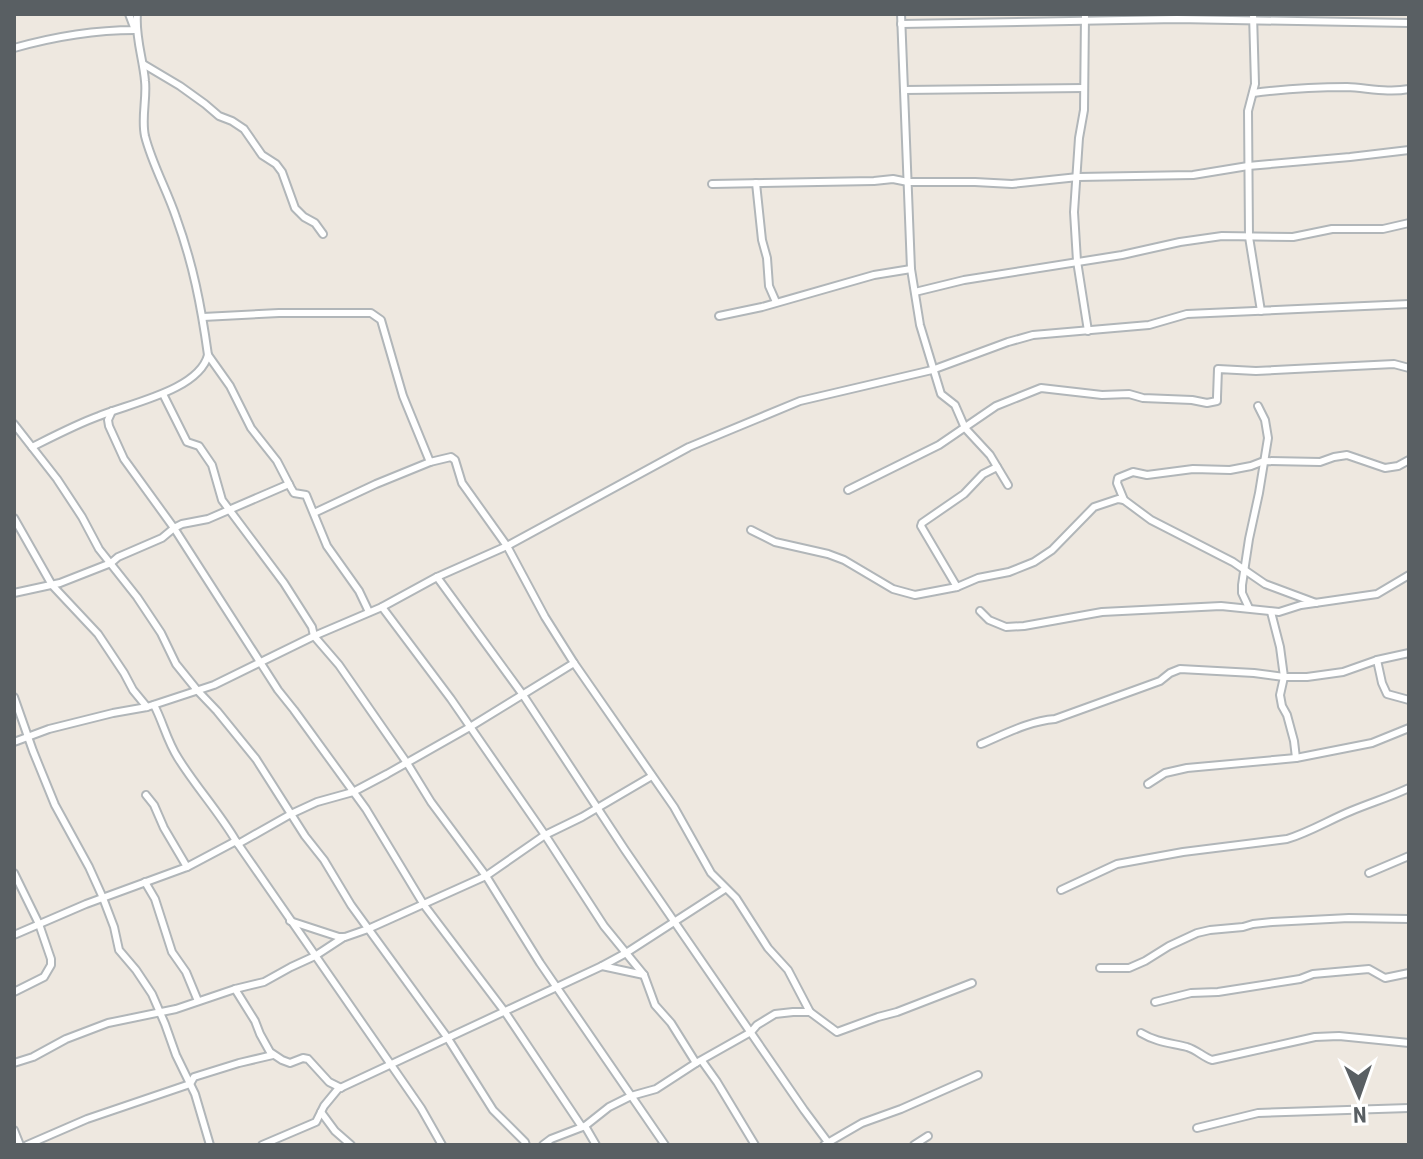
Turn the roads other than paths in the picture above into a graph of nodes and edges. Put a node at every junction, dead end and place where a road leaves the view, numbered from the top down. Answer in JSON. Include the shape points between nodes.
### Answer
{"nodes":[{"id":1,"x":129,"y":14,"type":"edge"},
{"id":2,"x":137,"y":14,"type":"edge"},
{"id":3,"x":901,"y":14,"type":"edge"},
{"id":4,"x":1085,"y":17,"type":"edge"},
{"id":5,"x":1253,"y":17,"type":"edge"},
{"id":6,"x":1409,"y":23,"type":"edge"},
{"id":7,"x":901,"y":24,"type":"junction"},
{"id":8,"x":135,"y":30,"type":"junction"},
{"id":9,"x":14,"y":48,"type":"edge"},
{"id":10,"x":143,"y":64,"type":"junction"},
{"id":11,"x":1084,"y":88,"type":"junction"},
{"id":12,"x":1409,"y":89,"type":"edge"},
{"id":13,"x":904,"y":90,"type":"junction"},
{"id":14,"x":1253,"y":93,"type":"junction"},
{"id":15,"x":1409,"y":150,"type":"edge"},
{"id":16,"x":1248,"y":166,"type":"junction"},
{"id":17,"x":1078,"y":177,"type":"junction"},
{"id":18,"x":908,"y":182,"type":"junction"},
{"id":19,"x":756,"y":183,"type":"junction"},
{"id":20,"x":712,"y":184,"type":"dead end"},
{"id":21,"x":1409,"y":223,"type":"edge"},
{"id":22,"x":323,"y":234,"type":"dead end"},
{"id":23,"x":1249,"y":237,"type":"junction"},
{"id":24,"x":1077,"y":261,"type":"junction"},
{"id":25,"x":911,"y":269,"type":"junction"},
{"id":26,"x":915,"y":292,"type":"junction"},
{"id":27,"x":776,"y":302,"type":"junction"},
{"id":28,"x":1409,"y":304,"type":"edge"},
{"id":29,"x":1261,"y":311,"type":"junction"},
{"id":30,"x":719,"y":316,"type":"dead end"},
{"id":31,"x":203,"y":317,"type":"junction"},
{"id":32,"x":1088,"y":331,"type":"junction"},
{"id":33,"x":208,"y":355,"type":"junction"},
{"id":34,"x":1409,"y":368,"type":"edge"},
{"id":35,"x":932,"y":370,"type":"junction"},
{"id":36,"x":163,"y":394,"type":"junction"},
{"id":37,"x":1258,"y":406,"type":"dead end"},
{"id":38,"x":112,"y":411,"type":"junction"},
{"id":39,"x":14,"y":424,"type":"edge"},
{"id":40,"x":965,"y":428,"type":"junction"},
{"id":41,"x":32,"y":447,"type":"junction"},
{"id":42,"x":1409,"y":460,"type":"edge"},
{"id":43,"x":1264,"y":461,"type":"junction"},
{"id":44,"x":430,"y":462,"type":"junction"},
{"id":45,"x":997,"y":467,"type":"junction"},
{"id":46,"x":289,"y":484,"type":"junction"},
{"id":47,"x":1008,"y":485,"type":"dead end"},
{"id":48,"x":848,"y":490,"type":"dead end"},
{"id":49,"x":1124,"y":500,"type":"junction"},
{"id":50,"x":229,"y":510,"type":"junction"},
{"id":51,"x":314,"y":513,"type":"junction"},
{"id":52,"x":14,"y":518,"type":"edge"},
{"id":53,"x":174,"y":528,"type":"junction"},
{"id":54,"x":751,"y":530,"type":"dead end"},
{"id":55,"x":507,"y":546,"type":"junction"},
{"id":56,"x":111,"y":563,"type":"junction"},
{"id":57,"x":1246,"y":571,"type":"junction"},
{"id":58,"x":1409,"y":575,"type":"edge"},
{"id":59,"x":437,"y":577,"type":"junction"},
{"id":60,"x":52,"y":585,"type":"junction"},
{"id":61,"x":957,"y":587,"type":"junction"},
{"id":62,"x":14,"y":593,"type":"edge"},
{"id":63,"x":1316,"y":603,"type":"junction"},
{"id":64,"x":382,"y":607,"type":"junction"},
{"id":65,"x":1249,"y":608,"type":"junction"},
{"id":66,"x":980,"y":611,"type":"dead end"},
{"id":67,"x":369,"y":612,"type":"junction"},
{"id":68,"x":1271,"y":612,"type":"junction"},
{"id":69,"x":314,"y":636,"type":"junction"},
{"id":70,"x":1409,"y":653,"type":"edge"},
{"id":71,"x":1377,"y":660,"type":"junction"},
{"id":72,"x":260,"y":662,"type":"junction"},
{"id":73,"x":574,"y":663,"type":"junction"},
{"id":74,"x":1284,"y":677,"type":"junction"},
{"id":75,"x":197,"y":690,"type":"junction"},
{"id":76,"x":523,"y":695,"type":"junction"},
{"id":77,"x":14,"y":697,"type":"edge"},
{"id":78,"x":1409,"y":700,"type":"edge"},
{"id":79,"x":151,"y":706,"type":"junction"},
{"id":80,"x":470,"y":727,"type":"junction"},
{"id":81,"x":1409,"y":728,"type":"edge"},
{"id":82,"x":28,"y":738,"type":"junction"},
{"id":83,"x":14,"y":742,"type":"edge"},
{"id":84,"x":981,"y":744,"type":"dead end"},
{"id":85,"x":1296,"y":758,"type":"junction"},
{"id":86,"x":407,"y":763,"type":"junction"},
{"id":87,"x":652,"y":776,"type":"junction"},
{"id":88,"x":1148,"y":784,"type":"dead end"},
{"id":89,"x":1409,"y":788,"type":"edge"},
{"id":90,"x":353,"y":792,"type":"junction"},
{"id":91,"x":146,"y":795,"type":"dead end"},
{"id":92,"x":597,"y":808,"type":"junction"},
{"id":93,"x":291,"y":814,"type":"junction"},
{"id":94,"x":545,"y":835,"type":"junction"},
{"id":95,"x":237,"y":843,"type":"junction"},
{"id":96,"x":1409,"y":856,"type":"edge"},
{"id":97,"x":187,"y":867,"type":"junction"},
{"id":98,"x":14,"y":873,"type":"edge"},
{"id":99,"x":1369,"y":873,"type":"dead end"},
{"id":100,"x":486,"y":876,"type":"junction"},
{"id":101,"x":145,"y":882,"type":"junction"},
{"id":102,"x":725,"y":889,"type":"junction"},
{"id":103,"x":1061,"y":890,"type":"dead end"},
{"id":104,"x":103,"y":898,"type":"junction"},
{"id":105,"x":424,"y":905,"type":"junction"},
{"id":106,"x":1409,"y":919,"type":"edge"},
{"id":107,"x":290,"y":921,"type":"junction"},
{"id":108,"x":674,"y":921,"type":"junction"},
{"id":109,"x":39,"y":924,"type":"junction"},
{"id":110,"x":368,"y":929,"type":"junction"},
{"id":111,"x":14,"y":935,"type":"edge"},
{"id":112,"x":345,"y":937,"type":"junction"},
{"id":113,"x":626,"y":953,"type":"junction"},
{"id":114,"x":315,"y":956,"type":"junction"},
{"id":115,"x":602,"y":966,"type":"junction"},
{"id":116,"x":1100,"y":968,"type":"dead end"},
{"id":117,"x":1409,"y":973,"type":"edge"},
{"id":118,"x":644,"y":975,"type":"junction"},
{"id":119,"x":972,"y":983,"type":"dead end"},
{"id":120,"x":556,"y":987,"type":"junction"},
{"id":121,"x":235,"y":989,"type":"junction"},
{"id":122,"x":14,"y":992,"type":"edge"},
{"id":123,"x":198,"y":1001,"type":"junction"},
{"id":124,"x":1155,"y":1002,"type":"dead end"},
{"id":125,"x":160,"y":1012,"type":"junction"},
{"id":126,"x":505,"y":1012,"type":"junction"},
{"id":127,"x":810,"y":1012,"type":"junction"},
{"id":128,"x":751,"y":1032,"type":"junction"},
{"id":129,"x":1141,"y":1033,"type":"dead end"},
{"id":130,"x":447,"y":1037,"type":"junction"},
{"id":131,"x":1409,"y":1043,"type":"edge"},
{"id":132,"x":273,"y":1055,"type":"junction"},
{"id":133,"x":699,"y":1062,"type":"junction"},
{"id":134,"x":14,"y":1063,"type":"edge"},
{"id":135,"x":391,"y":1064,"type":"junction"},
{"id":136,"x":978,"y":1075,"type":"dead end"},
{"id":137,"x":190,"y":1084,"type":"junction"},
{"id":138,"x":341,"y":1088,"type":"junction"},
{"id":139,"x":631,"y":1096,"type":"junction"},
{"id":140,"x":1409,"y":1108,"type":"edge"},
{"id":141,"x":321,"y":1112,"type":"junction"},
{"id":142,"x":583,"y":1126,"type":"junction"},
{"id":143,"x":1197,"y":1128,"type":"dead end"},
{"id":144,"x":14,"y":1130,"type":"edge"},
{"id":145,"x":928,"y":1136,"type":"dead end"},
{"id":146,"x":828,"y":1144,"type":"edge"},
{"id":147,"x":20,"y":1145,"type":"edge"},
{"id":148,"x":27,"y":1145,"type":"edge"},
{"id":149,"x":210,"y":1145,"type":"edge"},
{"id":150,"x":262,"y":1145,"type":"edge"},
{"id":151,"x":351,"y":1145,"type":"edge"},
{"id":152,"x":442,"y":1145,"type":"edge"},
{"id":153,"x":526,"y":1145,"type":"edge"},
{"id":154,"x":543,"y":1145,"type":"edge"},
{"id":155,"x":596,"y":1145,"type":"edge"},
{"id":156,"x":665,"y":1145,"type":"edge"},
{"id":157,"x":755,"y":1145,"type":"edge"},
{"id":158,"x":914,"y":1145,"type":"edge"}],
"edges":[{"from":1,"to":8,"type":"street"},
{"from":2,"to":8,"type":"street"},
{"from":3,"to":7,"type":"street"},
{"from":4,"to":5,"type":"street"},
{"from":4,"to":7,"type":"street"},
{"from":4,"to":11,"type":"street"},
{"from":5,"to":6,"type":"street"},
{"from":5,"to":14,"type":"street"},
{"from":7,"to":13,"type":"street"},
{"from":8,"to":9,"type":"street"},
{"from":8,"to":10,"type":"street"},
{"from":10,"to":22,"type":"street","via":[[244,129],[282,172],[295,208]]},
{"from":10,"to":31,"type":"street","via":[[146,139],[176,215]]},
{"from":11,"to":13,"type":"street"},
{"from":11,"to":17,"type":"street"},
{"from":12,"to":14,"type":"street"},
{"from":13,"to":18,"type":"street"},
{"from":14,"to":16,"type":"street"},
{"from":15,"to":16,"type":"street"},
{"from":16,"to":17,"type":"street","via":[[1193,175]]},
{"from":16,"to":23,"type":"street"},
{"from":17,"to":18,"type":"street","via":[[1012,184]]},
{"from":17,"to":24,"type":"street"},
{"from":18,"to":19,"type":"street"},
{"from":18,"to":25,"type":"street"},
{"from":19,"to":20,"type":"street"},
{"from":19,"to":27,"type":"street","via":[[769,286]]},
{"from":21,"to":23,"type":"street"},
{"from":23,"to":24,"type":"street","via":[[1222,236]]},
{"from":23,"to":29,"type":"street"},
{"from":24,"to":26,"type":"street"},
{"from":24,"to":32,"type":"street"},
{"from":25,"to":26,"type":"street"},
{"from":25,"to":27,"type":"street"},
{"from":26,"to":35,"type":"street"},
{"from":27,"to":30,"type":"street"},
{"from":28,"to":29,"type":"street"},
{"from":29,"to":32,"type":"street","via":[[1187,314],[1149,325]]},
{"from":31,"to":33,"type":"street"},
{"from":31,"to":44,"type":"street","via":[[371,313],[381,320]]},
{"from":32,"to":35,"type":"street","via":[[1033,335]]},
{"from":33,"to":36,"type":"street","via":[[198,374]]},
{"from":33,"to":46,"type":"street"},
{"from":34,"to":40,"type":"street","via":[[1381,364],[1218,369],[1213,403],[1041,388],[996,406]]},
{"from":35,"to":40,"type":"street","via":[[941,394],[955,405]]},
{"from":35,"to":55,"type":"street","via":[[800,401],[689,447]]},
{"from":36,"to":38,"type":"street"},
{"from":36,"to":50,"type":"street","via":[[187,442],[199,446],[212,465]]},
{"from":37,"to":43,"type":"street","via":[[1268,438]]},
{"from":38,"to":41,"type":"street"},
{"from":38,"to":53,"type":"street","via":[[109,426],[124,459]]},
{"from":39,"to":41,"type":"street"},
{"from":40,"to":45,"type":"street"},
{"from":40,"to":48,"type":"street"},
{"from":41,"to":56,"type":"street"},
{"from":42,"to":43,"type":"street","via":[[1385,468],[1347,455],[1320,462]]},
{"from":43,"to":49,"type":"street","via":[[1230,470],[1133,472],[1118,478]]},
{"from":43,"to":57,"type":"street"},
{"from":44,"to":51,"type":"street"},
{"from":44,"to":55,"type":"street","via":[[455,460],[462,483]]},
{"from":45,"to":47,"type":"street"},
{"from":45,"to":61,"type":"street","via":[[922,523]]},
{"from":46,"to":50,"type":"street"},
{"from":46,"to":51,"type":"street","via":[[294,493],[306,495]]},
{"from":49,"to":57,"type":"street"},
{"from":49,"to":61,"type":"street","via":[[1094,507],[1034,562]]},
{"from":50,"to":53,"type":"street"},
{"from":50,"to":69,"type":"street","via":[[284,583]]},
{"from":51,"to":67,"type":"street","via":[[327,546]]},
{"from":52,"to":60,"type":"street"},
{"from":53,"to":56,"type":"street"},
{"from":53,"to":72,"type":"street"},
{"from":54,"to":61,"type":"street","via":[[775,542],[844,560],[893,589],[915,595]]},
{"from":55,"to":59,"type":"street"},
{"from":55,"to":73,"type":"street"},
{"from":56,"to":60,"type":"street"},
{"from":56,"to":75,"type":"street"},
{"from":57,"to":63,"type":"street"},
{"from":57,"to":65,"type":"street","via":[[1242,593]]},
{"from":58,"to":63,"type":"street","via":[[1377,594]]},
{"from":59,"to":64,"type":"street"},
{"from":59,"to":76,"type":"street"},
{"from":60,"to":62,"type":"street"},
{"from":60,"to":79,"type":"street","via":[[98,634],[133,690]]},
{"from":63,"to":68,"type":"street"},
{"from":64,"to":67,"type":"street"},
{"from":64,"to":80,"type":"street"},
{"from":65,"to":66,"type":"street","via":[[1102,612],[1006,627]]},
{"from":65,"to":68,"type":"street"},
{"from":67,"to":69,"type":"street"},
{"from":68,"to":74,"type":"street"},
{"from":69,"to":72,"type":"street"},
{"from":69,"to":86,"type":"street"},
{"from":70,"to":71,"type":"street"},
{"from":71,"to":74,"type":"street","via":[[1343,672]]},
{"from":71,"to":78,"type":"street","via":[[1387,694]]},
{"from":72,"to":75,"type":"street"},
{"from":72,"to":90,"type":"street"},
{"from":73,"to":76,"type":"street"},
{"from":73,"to":87,"type":"street"},
{"from":74,"to":84,"type":"street","via":[[1180,669],[1160,681]]},
{"from":74,"to":85,"type":"street","via":[[1280,695]]},
{"from":75,"to":79,"type":"street"},
{"from":75,"to":93,"type":"street","via":[[256,759]]},
{"from":76,"to":80,"type":"street"},
{"from":76,"to":92,"type":"street"},
{"from":77,"to":82,"type":"street"},
{"from":79,"to":82,"type":"street"},
{"from":79,"to":95,"type":"street","via":[[176,756]]},
{"from":80,"to":86,"type":"street"},
{"from":80,"to":94,"type":"street"},
{"from":81,"to":85,"type":"street","via":[[1372,743]]},
{"from":82,"to":83,"type":"street"},
{"from":82,"to":104,"type":"street","via":[[59,815]]},
{"from":85,"to":88,"type":"street","via":[[1187,768]]},
{"from":86,"to":90,"type":"street"},
{"from":86,"to":100,"type":"street"},
{"from":87,"to":92,"type":"street"},
{"from":87,"to":102,"type":"street"},
{"from":89,"to":103,"type":"street","via":[[1287,839],[1117,864]]},
{"from":90,"to":93,"type":"street"},
{"from":90,"to":105,"type":"street"},
{"from":91,"to":97,"type":"street"},
{"from":92,"to":94,"type":"street"},
{"from":92,"to":108,"type":"street"},
{"from":93,"to":95,"type":"street"},
{"from":93,"to":110,"type":"street"},
{"from":94,"to":100,"type":"street"},
{"from":94,"to":113,"type":"street"},
{"from":95,"to":97,"type":"street"},
{"from":95,"to":107,"type":"street"},
{"from":96,"to":99,"type":"street"},
{"from":97,"to":101,"type":"street"},
{"from":98,"to":109,"type":"street"},
{"from":100,"to":105,"type":"street"},
{"from":100,"to":120,"type":"street"},
{"from":101,"to":104,"type":"street"},
{"from":101,"to":123,"type":"street"},
{"from":102,"to":108,"type":"street"},
{"from":102,"to":127,"type":"street","via":[[788,970]]},
{"from":104,"to":109,"type":"street"},
{"from":104,"to":125,"type":"street","via":[[119,950]]},
{"from":105,"to":110,"type":"street"},
{"from":105,"to":126,"type":"street"},
{"from":106,"to":116,"type":"street","via":[[1272,922],[1210,930],[1129,968]]},
{"from":107,"to":112,"type":"street"},
{"from":107,"to":114,"type":"street"},
{"from":108,"to":113,"type":"street"},
{"from":108,"to":128,"type":"street"},
{"from":109,"to":111,"type":"street"},
{"from":109,"to":122,"type":"street","via":[[51,965],[44,977]]},
{"from":110,"to":112,"type":"street"},
{"from":110,"to":130,"type":"street"},
{"from":112,"to":114,"type":"street"},
{"from":113,"to":115,"type":"street"},
{"from":113,"to":118,"type":"street"},
{"from":114,"to":121,"type":"street","via":[[264,982]]},
{"from":114,"to":135,"type":"street"},
{"from":115,"to":118,"type":"street"},
{"from":115,"to":120,"type":"street"},
{"from":117,"to":124,"type":"street","via":[[1385,978],[1369,969],[1313,974]]},
{"from":118,"to":133,"type":"street","via":[[655,1005]]},
{"from":119,"to":127,"type":"street","via":[[837,1032]]},
{"from":120,"to":126,"type":"street"},
{"from":120,"to":139,"type":"street"},
{"from":121,"to":123,"type":"street"},
{"from":121,"to":132,"type":"street"},
{"from":123,"to":125,"type":"street"},
{"from":125,"to":134,"type":"street","via":[[108,1023]]},
{"from":125,"to":137,"type":"street"},
{"from":126,"to":130,"type":"street"},
{"from":126,"to":142,"type":"street"},
{"from":127,"to":128,"type":"street","via":[[775,1014]]},
{"from":128,"to":133,"type":"street"},
{"from":128,"to":146,"type":"street"},
{"from":129,"to":131,"type":"street","via":[[1192,1049],[1207,1060],[1315,1037]]},
{"from":130,"to":135,"type":"street"},
{"from":130,"to":153,"type":"street","via":[[493,1110]]},
{"from":132,"to":137,"type":"street","via":[[194,1077]]},
{"from":132,"to":138,"type":"street","via":[[290,1063],[308,1059]]},
{"from":133,"to":139,"type":"street","via":[[656,1089]]},
{"from":133,"to":157,"type":"street"},
{"from":135,"to":138,"type":"street"},
{"from":135,"to":152,"type":"street"},
{"from":136,"to":146,"type":"street","via":[[862,1123]]},
{"from":137,"to":148,"type":"street"},
{"from":137,"to":149,"type":"street"},
{"from":138,"to":141,"type":"street"},
{"from":139,"to":142,"type":"street"},
{"from":139,"to":156,"type":"street"},
{"from":140,"to":143,"type":"street","via":[[1258,1113]]},
{"from":141,"to":150,"type":"street","via":[[316,1122]]},
{"from":141,"to":151,"type":"street"},
{"from":142,"to":154,"type":"street"},
{"from":142,"to":155,"type":"street"},
{"from":144,"to":147,"type":"street"},
{"from":145,"to":158,"type":"street"}]}
